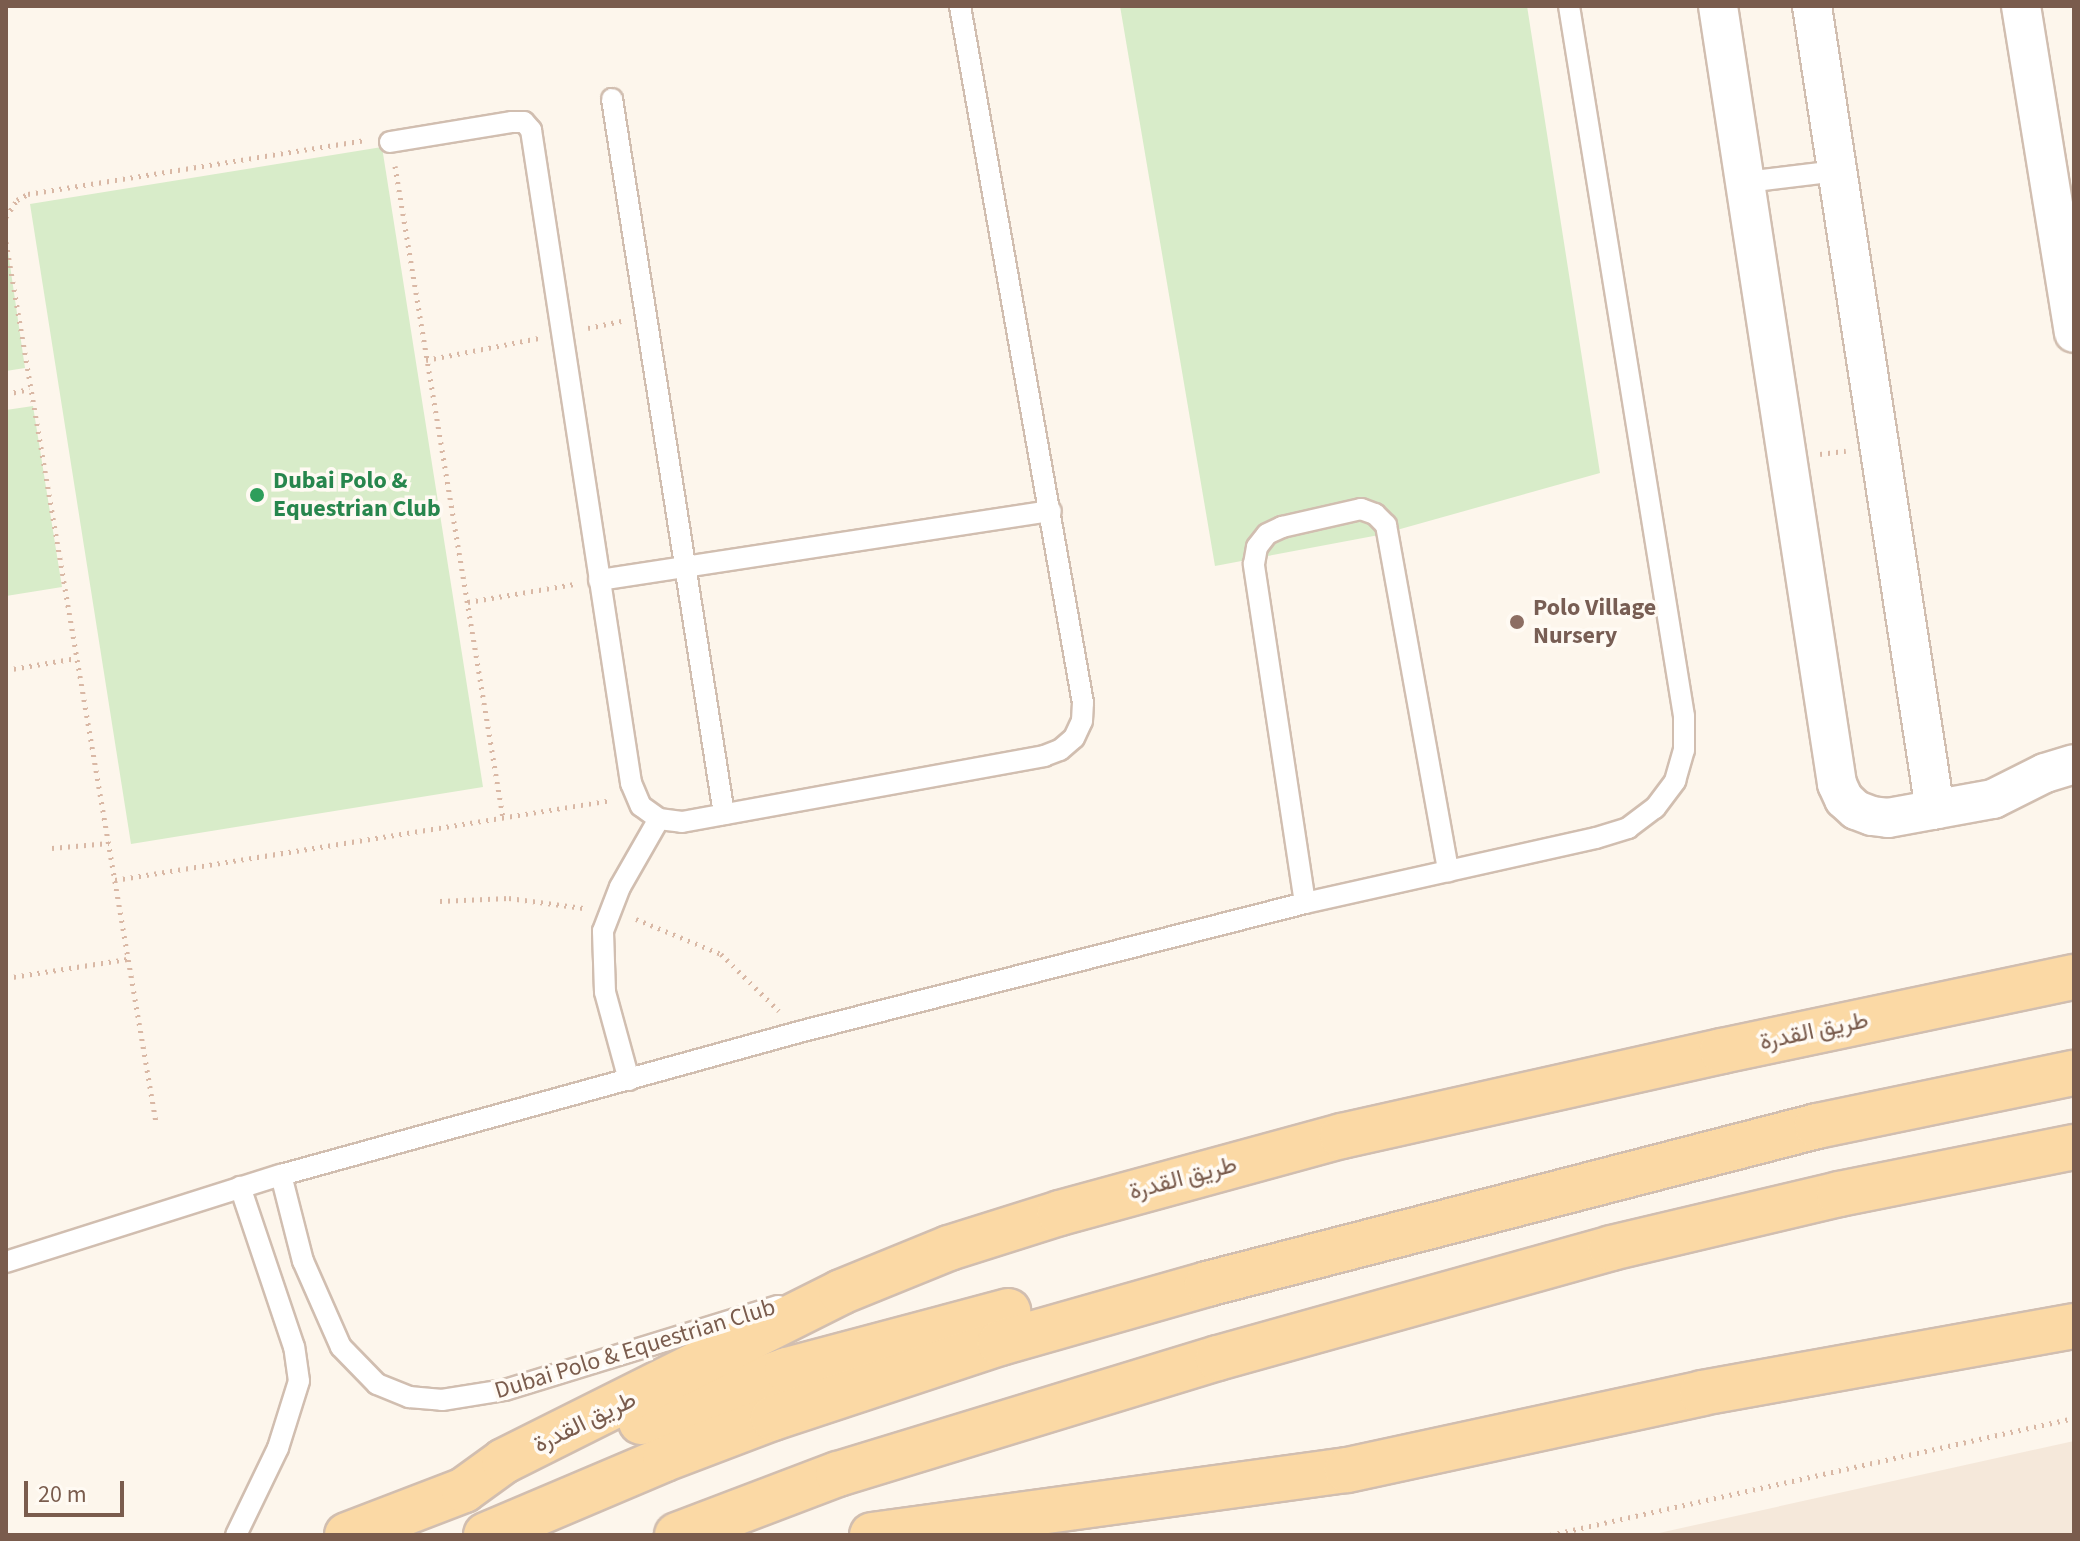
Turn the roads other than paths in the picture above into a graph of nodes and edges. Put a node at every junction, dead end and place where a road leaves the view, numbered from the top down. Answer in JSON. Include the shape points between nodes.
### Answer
{"nodes":[{"id":1,"x":960,"y":6,"type":"edge"},
{"id":2,"x":1569,"y":6,"type":"edge"},
{"id":3,"x":1718,"y":6,"type":"edge"},
{"id":4,"x":1812,"y":6,"type":"edge"},
{"id":5,"x":2021,"y":6,"type":"edge"},
{"id":6,"x":612,"y":99,"type":"dead end"},
{"id":7,"x":390,"y":142,"type":"road end"},
{"id":8,"x":1837,"y":171,"type":"junction"},
{"id":9,"x":1746,"y":182,"type":"junction"},
{"id":10,"x":2074,"y":333,"type":"edge"},
{"id":11,"x":1051,"y":511,"type":"junction"},
{"id":12,"x":685,"y":564,"type":"junction"},
{"id":13,"x":599,"y":580,"type":"junction"},
{"id":14,"x":2074,"y":734,"type":"edge"},
{"id":15,"x":2060,"y":768,"type":"edge"},
{"id":16,"x":1935,"y":810,"type":"junction"},
{"id":17,"x":724,"y":814,"type":"junction"},
{"id":18,"x":659,"y":819,"type":"junction"},
{"id":19,"x":1448,"y":871,"type":"junction"},
{"id":20,"x":1305,"y":903,"type":"junction"},
{"id":21,"x":2074,"y":977,"type":"edge"},
{"id":22,"x":2074,"y":1073,"type":"edge"},
{"id":23,"x":629,"y":1080,"type":"junction"},
{"id":24,"x":2074,"y":1147,"type":"edge"},
{"id":25,"x":281,"y":1175,"type":"junction"},
{"id":26,"x":240,"y":1187,"type":"junction"},
{"id":27,"x":6,"y":1262,"type":"edge"},
{"id":28,"x":1207,"y":1284,"type":"junction"},
{"id":29,"x":841,"y":1292,"type":"junction"},
{"id":30,"x":2074,"y":1326,"type":"edge"},
{"id":31,"x":464,"y":1490,"type":"junction"},
{"id":32,"x":236,"y":1535,"type":"edge"},
{"id":33,"x":347,"y":1535,"type":"edge"},
{"id":34,"x":486,"y":1535,"type":"edge"},
{"id":35,"x":677,"y":1535,"type":"edge"},
{"id":36,"x":872,"y":1535,"type":"edge"}],
"edges":[{"from":1,"to":11,"type":"lane"},
{"from":2,"to":19,"type":"lane","via":[[1684,716],[1684,750],[1675,781],[1655,808],[1628,828]]},
{"from":3,"to":9,"type":"street"},
{"from":4,"to":8,"type":"street"},
{"from":5,"to":10,"type":"street"},
{"from":6,"to":12,"type":"lane"},
{"from":7,"to":13,"type":"lane","via":[[518,121],[531,130]]},
{"from":8,"to":9,"type":"lane"},
{"from":8,"to":16,"type":"street"},
{"from":9,"to":16,"type":"street","via":[[1837,784],[1844,799],[1872,816]]},
{"from":11,"to":12,"type":"lane"},
{"from":11,"to":17,"type":"lane","via":[[1083,703],[1074,738],[1044,756]]},
{"from":12,"to":13,"type":"lane"},
{"from":12,"to":17,"type":"lane"},
{"from":13,"to":18,"type":"lane","via":[[635,796]]},
{"from":14,"to":15,"type":"street"},
{"from":15,"to":16,"type":"street","via":[[1993,799]]},
{"from":17,"to":18,"type":"lane","via":[[682,822]]},
{"from":18,"to":23,"type":"lane","via":[[620,887],[603,931],[603,982]]},
{"from":19,"to":20,"type":"lane"},
{"from":19,"to":20,"type":"lane","via":[[1386,525],[1361,509],[1267,534],[1257,547],[1254,564]]},
{"from":20,"to":23,"type":"lane"},
{"from":21,"to":29,"type":"main road","name":"طريق القدرة","via":[[1342,1136],[1060,1213],[949,1248]]},
{"from":22,"to":28,"type":"main road","via":[[1817,1126]]},
{"from":23,"to":25,"type":"lane"},
{"from":24,"to":35,"type":"main road","via":[[1839,1194],[1611,1248],[1218,1358],[869,1465]]},
{"from":25,"to":26,"type":"lane"},
{"from":25,"to":29,"type":"lane","name":"Dubai Polo & Equestrian Club","via":[[303,1261],[341,1347],[377,1384],[409,1397],[442,1400],[505,1390],[762,1309]]},
{"from":26,"to":27,"type":"lane"},
{"from":26,"to":32,"type":"lane","via":[[294,1347],[299,1381],[278,1448]]},
{"from":28,"to":31,"type":"main road","via":[[1074,1294],[787,1370]]},
{"from":28,"to":34,"type":"main road","via":[[856,1390],[665,1459]]},
{"from":29,"to":31,"type":"main road","name":"طريق القدرة","via":[[504,1461]]},
{"from":30,"to":36,"type":"main road","via":[[1702,1393],[1333,1472]]},
{"from":31,"to":33,"type":"main road","name":"طريق القدرة"}]}
